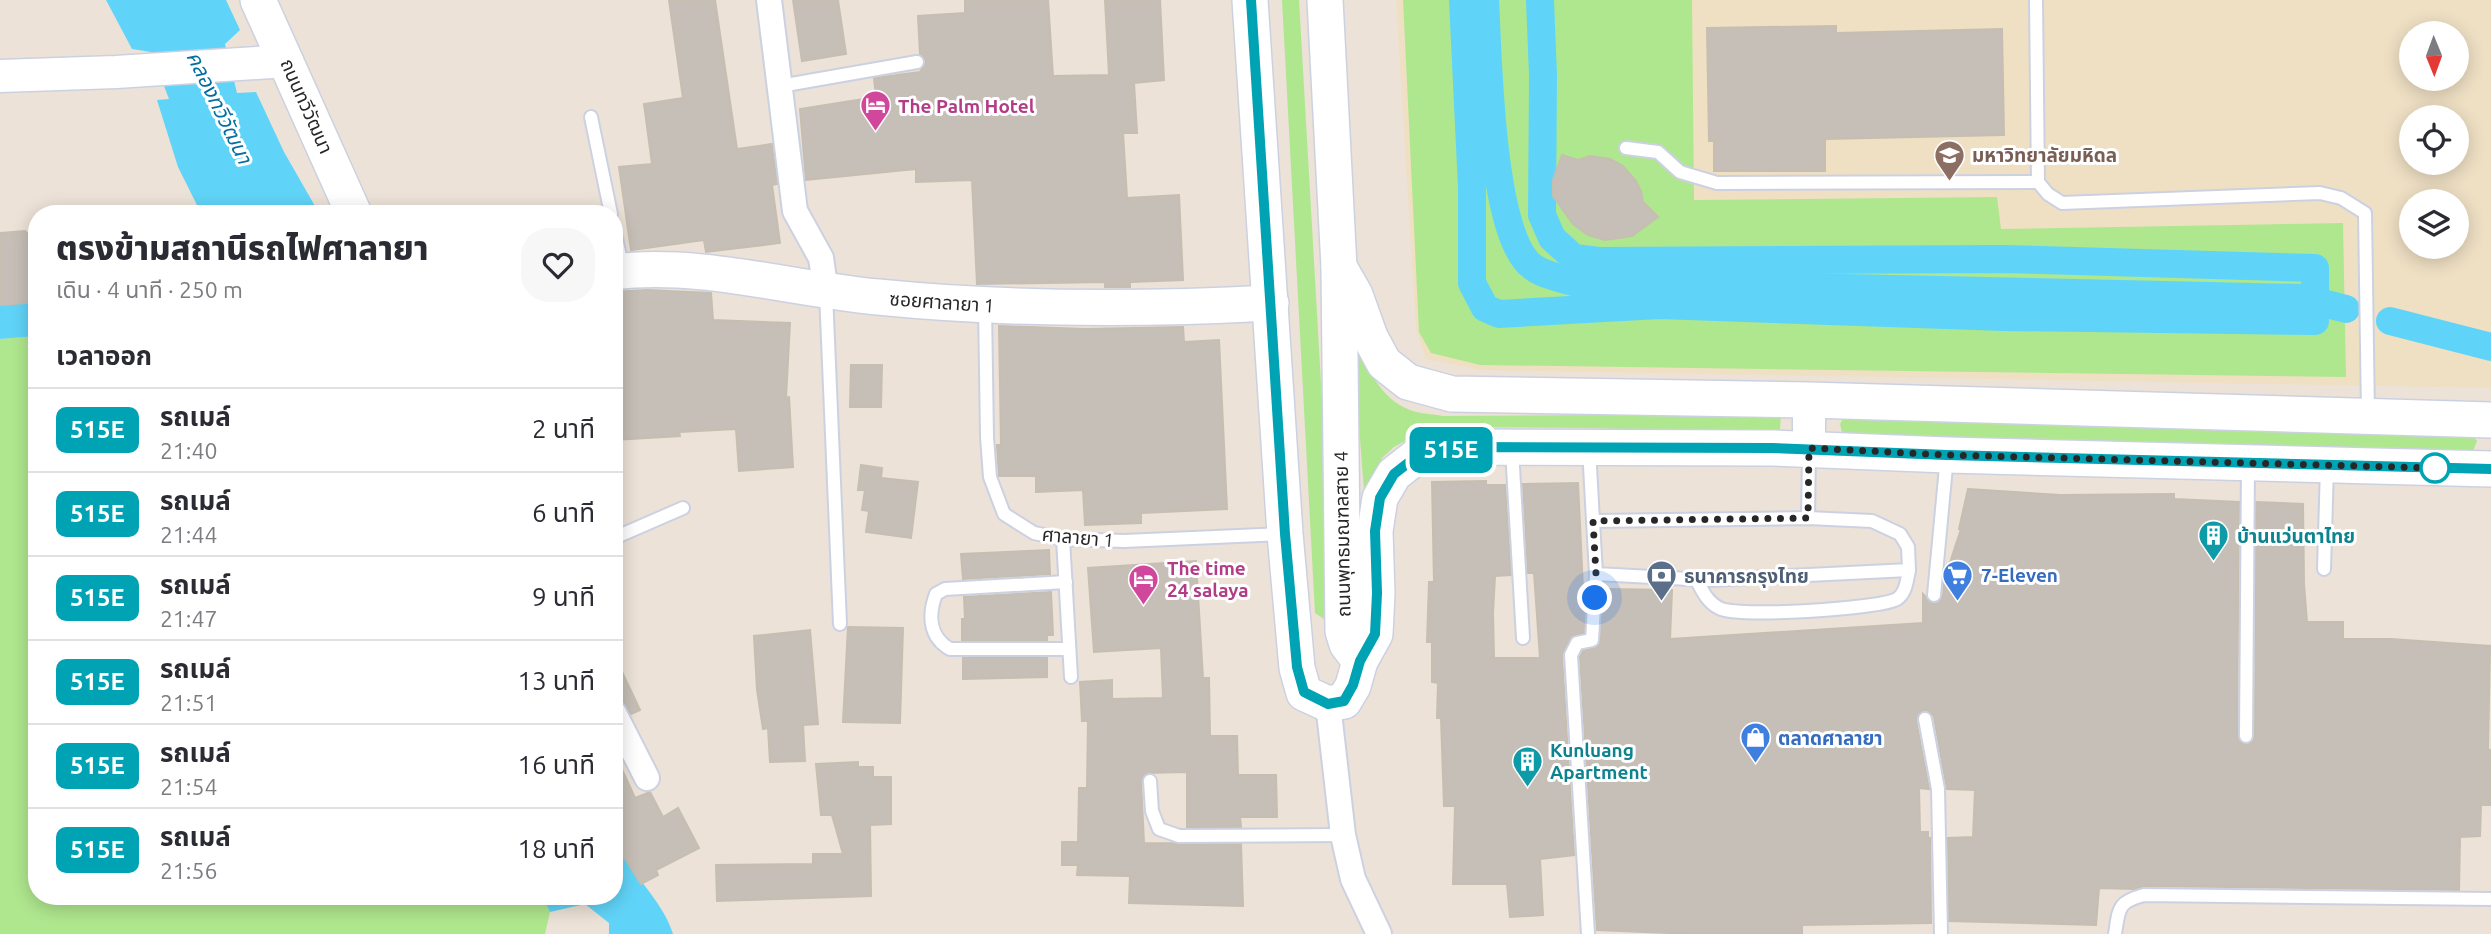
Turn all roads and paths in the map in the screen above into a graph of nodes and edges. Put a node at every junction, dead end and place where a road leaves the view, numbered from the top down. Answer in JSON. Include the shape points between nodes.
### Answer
{"nodes":[{"id":1,"x":258,"y":0,"type":"edge"},
{"id":2,"x":769,"y":0,"type":"edge"},
{"id":3,"x":1251,"y":0,"type":"edge"},
{"id":4,"x":1325,"y":0,"type":"edge"},
{"id":5,"x":2036,"y":0,"type":"edge"},
{"id":6,"x":273,"y":62,"type":"junction"},
{"id":7,"x":917,"y":62,"type":"dead end"},
{"id":8,"x":0,"y":76,"type":"edge"},
{"id":9,"x":780,"y":86,"type":"junction"},
{"id":10,"x":591,"y":117,"type":"dead end"},
{"id":11,"x":1626,"y":148,"type":"dead end"},
{"id":12,"x":2038,"y":182,"type":"junction"},
{"id":13,"x":349,"y":205,"type":"edge"},
{"id":14,"x":609,"y":205,"type":"edge"},
{"id":15,"x":1339,"y":268,"type":"junction"},
{"id":16,"x":623,"y":271,"type":"edge"},
{"id":17,"x":826,"y":292,"type":"junction"},
{"id":18,"x":1271,"y":303,"type":"junction"},
{"id":19,"x":985,"y":305,"type":"junction"},
{"id":20,"x":1809,"y":400,"type":"junction"},
{"id":21,"x":2368,"y":417,"type":"junction"},
{"id":22,"x":2491,"y":420,"type":"edge"},
{"id":23,"x":1511,"y":446,"type":"junction"},
{"id":24,"x":1589,"y":447,"type":"junction"},
{"id":25,"x":1809,"y":448,"type":"junction"},
{"id":26,"x":1947,"y":455,"type":"junction"},
{"id":27,"x":2248,"y":463,"type":"junction"},
{"id":28,"x":2327,"y":466,"type":"junction"},
{"id":29,"x":2491,"y":470,"type":"edge"},
{"id":30,"x":683,"y":508,"type":"dead end"},
{"id":31,"x":1808,"y":518,"type":"junction"},
{"id":32,"x":1593,"y":521,"type":"junction"},
{"id":33,"x":623,"y":534,"type":"edge"},
{"id":34,"x":1285,"y":534,"type":"junction"},
{"id":35,"x":1063,"y":539,"type":"junction"},
{"id":36,"x":2324,"y":569,"type":"dead end"},
{"id":37,"x":1909,"y":570,"type":"junction"},
{"id":38,"x":1596,"y":574,"type":"junction"},
{"id":39,"x":1696,"y":579,"type":"junction"},
{"id":40,"x":1066,"y":582,"type":"junction"},
{"id":41,"x":1934,"y":595,"type":"dead end"},
{"id":42,"x":841,"y":624,"type":"dead end"},
{"id":43,"x":1523,"y":638,"type":"dead end"},
{"id":44,"x":1069,"y":649,"type":"junction"},
{"id":45,"x":1360,"y":661,"type":"junction"},
{"id":46,"x":1071,"y":677,"type":"dead end"},
{"id":47,"x":1328,"y":704,"type":"junction"},
{"id":48,"x":1925,"y":719,"type":"dead end"},
{"id":49,"x":623,"y":731,"type":"edge"},
{"id":50,"x":2246,"y":736,"type":"dead end"},
{"id":51,"x":647,"y":779,"type":"dead end"},
{"id":52,"x":1150,"y":781,"type":"dead end"},
{"id":53,"x":1343,"y":835,"type":"junction"},
{"id":54,"x":2491,"y":899,"type":"edge"},
{"id":55,"x":1379,"y":934,"type":"edge"},
{"id":56,"x":1588,"y":934,"type":"edge"},
{"id":57,"x":1941,"y":934,"type":"edge"},
{"id":58,"x":2115,"y":934,"type":"edge"}],
"edges":[{"from":1,"to":6,"type":"main road","name":"ถนนทวีวัฒนา"},
{"from":2,"to":9,"type":"street"},
{"from":3,"to":18,"type":"main road"},
{"from":4,"to":15,"type":"main road","name":"ถนนพุทธมณฑลสาย 4"},
{"from":5,"to":12,"type":"lane"},
{"from":6,"to":8,"type":"street"},
{"from":6,"to":13,"type":"main road","name":"ถนนทวีวัฒนา"},
{"from":7,"to":9,"type":"lane"},
{"from":9,"to":17,"type":"street","via":[[795,211],[821,258]]},
{"from":10,"to":14,"type":"lane"},
{"from":11,"to":12,"type":"lane","via":[[1658,152],[1680,172],[1717,183]]},
{"from":12,"to":21,"type":"lane","via":[[2062,203],[2320,193],[2341,198],[2365,214]]},
{"from":15,"to":20,"type":"main road","via":[[1384,363],[1408,382],[1452,394]]},
{"from":15,"to":45,"type":"main road","name":"ถนนพุทธมณฑลสาย 4","via":[[1343,631]]},
{"from":16,"to":17,"type":"main road","name":"ซอยศาลายา 1","via":[[695,270]]},
{"from":17,"to":19,"type":"main road","name":"ซอยศาลายา 1"},
{"from":17,"to":42,"type":"lane"},
{"from":18,"to":19,"type":"main road","name":"ซอยศาลายา 1","via":[[1145,309]]},
{"from":18,"to":34,"type":"main road"},
{"from":19,"to":35,"type":"lane","name":"ศาลายา 1","via":[[990,477],[1004,514],[1034,533]]},
{"from":20,"to":21,"type":"main road"},
{"from":20,"to":25,"type":"street"},
{"from":21,"to":22,"type":"main road"},
{"from":23,"to":24,"type":"main road"},
{"from":23,"to":43,"type":"lane"},
{"from":23,"to":45,"type":"main road","via":[[1417,456],[1394,474],[1380,498],[1375,531],[1375,634]]},
{"from":24,"to":25,"type":"main road"},
{"from":24,"to":32,"type":"lane"},
{"from":25,"to":26,"type":"main road"},
{"from":25,"to":31,"type":"lane"},
{"from":26,"to":27,"type":"main road"},
{"from":26,"to":41,"type":"lane"},
{"from":27,"to":28,"type":"main road"},
{"from":27,"to":50,"type":"lane"},
{"from":28,"to":29,"type":"main road"},
{"from":28,"to":36,"type":"lane"},
{"from":30,"to":33,"type":"lane"},
{"from":31,"to":32,"type":"lane"},
{"from":31,"to":37,"type":"lane","via":[[1872,521],[1900,534],[1908,547]]},
{"from":32,"to":38,"type":"lane"},
{"from":34,"to":35,"type":"lane","name":"ศาลายา 1"},
{"from":34,"to":47,"type":"main road","via":[[1297,667],[1304,692]]},
{"from":35,"to":40,"type":"lane"},
{"from":37,"to":39,"type":"lane"},
{"from":37,"to":39,"type":"lane","via":[[1900,597],[1888,603],[1737,613],[1721,610],[1709,601]]},
{"from":38,"to":39,"type":"lane"},
{"from":38,"to":56,"type":"lane","via":[[1592,640],[1577,643],[1571,655]]},
{"from":40,"to":44,"type":"lane"},
{"from":40,"to":44,"type":"lane","via":[[945,589],[936,594],[932,629],[950,649]]},
{"from":44,"to":46,"type":"lane"},
{"from":45,"to":47,"type":"main road","via":[[1344,701]]},
{"from":47,"to":53,"type":"street"},
{"from":48,"to":57,"type":"lane","via":[[1938,789]]},
{"from":49,"to":51,"type":"street"},
{"from":52,"to":53,"type":"lane","via":[[1152,811],[1159,829],[1179,836]]},
{"from":53,"to":55,"type":"street","via":[[1353,878]]},
{"from":54,"to":58,"type":"lane","via":[[2144,895],[2128,899],[2120,907]]}]}
